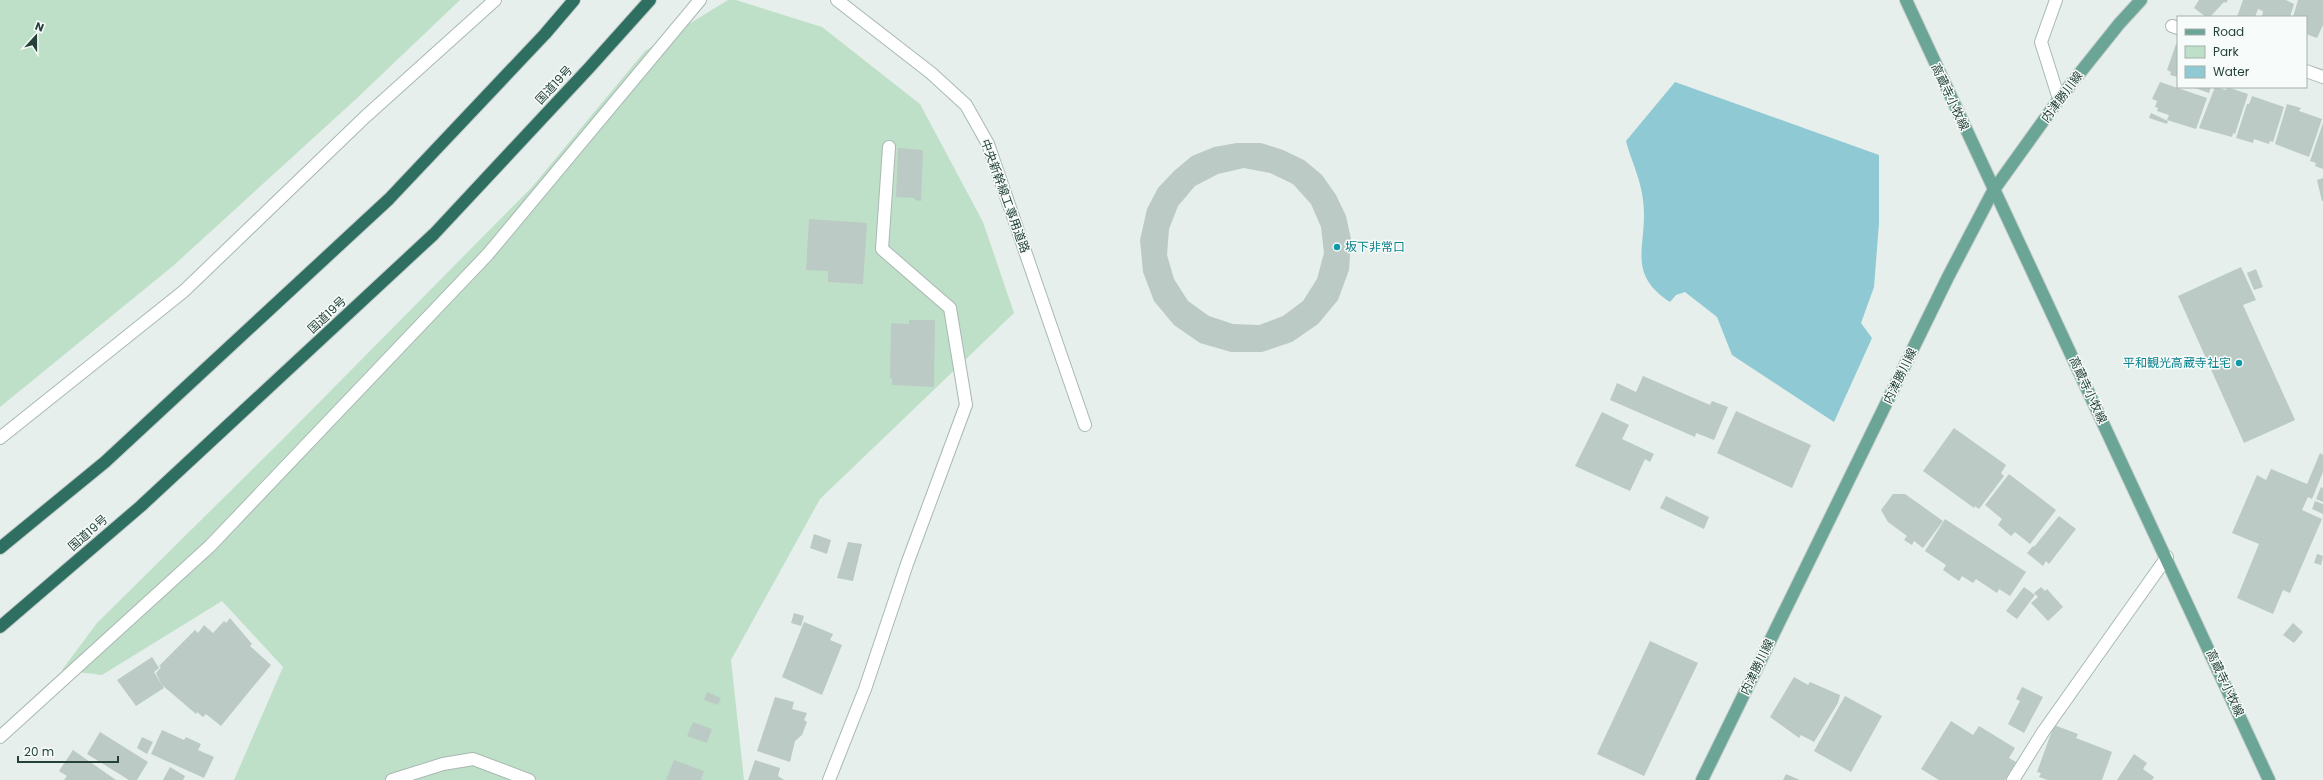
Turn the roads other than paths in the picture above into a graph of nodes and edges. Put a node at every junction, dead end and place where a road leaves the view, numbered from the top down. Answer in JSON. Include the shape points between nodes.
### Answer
{"nodes":[{"id":1,"x":495,"y":0,"type":"edge"},
{"id":2,"x":574,"y":0,"type":"edge"},
{"id":3,"x":650,"y":0,"type":"edge"},
{"id":4,"x":700,"y":0,"type":"edge"},
{"id":5,"x":837,"y":0,"type":"edge"},
{"id":6,"x":1906,"y":0,"type":"edge"},
{"id":7,"x":2056,"y":0,"type":"edge"},
{"id":8,"x":2141,"y":0,"type":"edge"},
{"id":9,"x":2307,"y":71,"type":"edge"},
{"id":10,"x":2323,"y":77,"type":"edge"},
{"id":11,"x":2059,"y":99,"type":"junction"},
{"id":12,"x":889,"y":148,"type":"dead end"},
{"id":13,"x":1993,"y":191,"type":"junction"},
{"id":14,"x":1085,"y":425,"type":"dead end"},
{"id":15,"x":0,"y":438,"type":"edge"},
{"id":16,"x":0,"y":548,"type":"edge"},
{"id":17,"x":2167,"y":557,"type":"junction"},
{"id":18,"x":0,"y":627,"type":"edge"},
{"id":19,"x":0,"y":737,"type":"edge"},
{"id":20,"x":392,"y":780,"type":"edge"},
{"id":21,"x":529,"y":780,"type":"edge"},
{"id":22,"x":828,"y":780,"type":"edge"},
{"id":23,"x":1702,"y":780,"type":"edge"},
{"id":24,"x":2013,"y":780,"type":"edge"},
{"id":25,"x":2269,"y":780,"type":"edge"}],
"edges":[{"from":1,"to":15,"type":"street","via":[[365,117],[184,291]]},
{"from":2,"to":16,"type":"highway","via":[[389,199],[105,462]]},
{"from":3,"to":18,"type":"highway","name":"国道19号","via":[[434,234],[141,506]]},
{"from":4,"to":19,"type":"street","via":[[477,265],[210,546]]},
{"from":5,"to":14,"type":"street","name":"中央新幹線工事用道路","via":[[966,105],[988,144]]},
{"from":6,"to":13,"type":"main road","name":"高蔵寺小牧線"},
{"from":7,"to":11,"type":"street","via":[[2041,42]]},
{"from":8,"to":11,"type":"main road","name":"内津勝川線"},
{"from":9,"to":10,"type":"street"},
{"from":11,"to":13,"type":"main road","name":"内津勝川線"},
{"from":12,"to":22,"type":"street","via":[[882,249],[950,308],[966,405],[907,564],[866,689]]},
{"from":13,"to":17,"type":"main road","name":"高蔵寺小牧線"},
{"from":13,"to":23,"type":"main road","name":"内津勝川線","via":[[1948,277]]},
{"from":17,"to":24,"type":"street","via":[[2043,732]]},
{"from":17,"to":25,"type":"main road","name":"高蔵寺小牧線"},
{"from":20,"to":21,"type":"street","via":[[443,764],[473,760]]}]}
